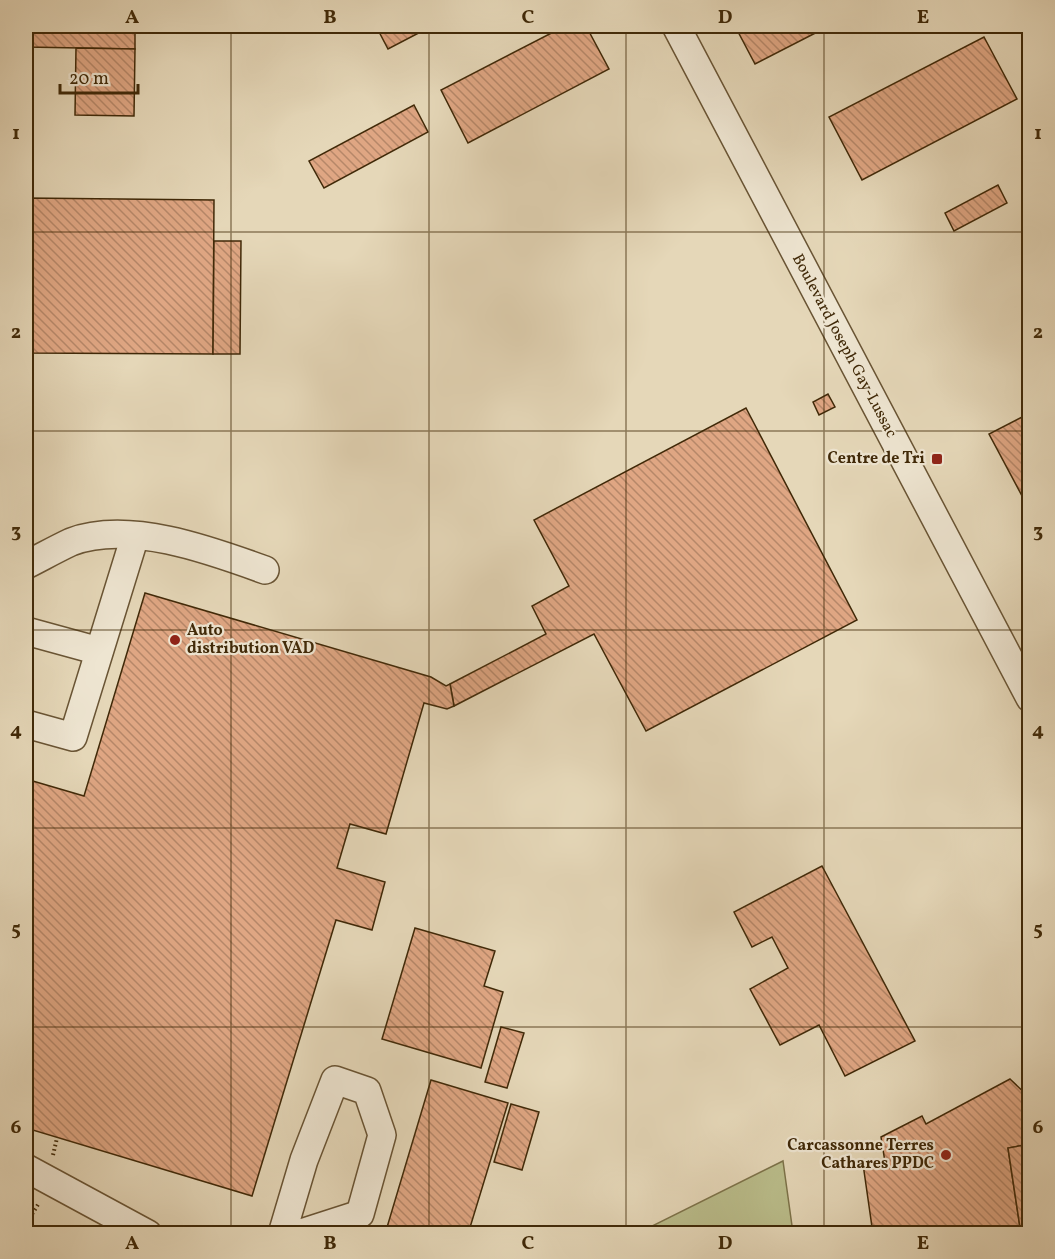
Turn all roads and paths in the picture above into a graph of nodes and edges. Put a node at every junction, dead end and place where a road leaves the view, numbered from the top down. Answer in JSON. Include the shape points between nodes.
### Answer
{"nodes":[{"id":1,"x":676,"y":26,"type":"edge"},
{"id":2,"x":135,"y":536,"type":"junction"},
{"id":3,"x":26,"y":565,"type":"edge"},
{"id":4,"x":265,"y":570,"type":"dead end"},
{"id":5,"x":26,"y":631,"type":"edge"},
{"id":6,"x":99,"y":651,"type":"junction"},
{"id":7,"x":1029,"y":698,"type":"edge"},
{"id":8,"x":26,"y":724,"type":"edge"},
{"id":9,"x":26,"y":1168,"type":"edge"},
{"id":10,"x":39,"y":1202,"type":"dead end"},
{"id":11,"x":37,"y":1233,"type":"edge"},
{"id":12,"x":148,"y":1233,"type":"edge"},
{"id":13,"x":282,"y":1233,"type":"edge"},
{"id":14,"x":298,"y":1233,"type":"edge"}],
"edges":[{"from":1,"to":7,"type":"street","name":"Boulevard Joseph Gay-Lussac"},
{"from":2,"to":3,"type":"street","via":[[122,534],[73,542]]},
{"from":2,"to":4,"type":"street","via":[[206,549]]},
{"from":2,"to":6,"type":"street"},
{"from":5,"to":6,"type":"street"},
{"from":6,"to":8,"type":"street","via":[[73,737]]},
{"from":9,"to":12,"type":"street"},
{"from":10,"to":11,"type":"path","via":[[31,1219]]},
{"from":13,"to":14,"type":"street","via":[[304,1160],[335,1080],[367,1091],[382,1136],[360,1214]]}]}
